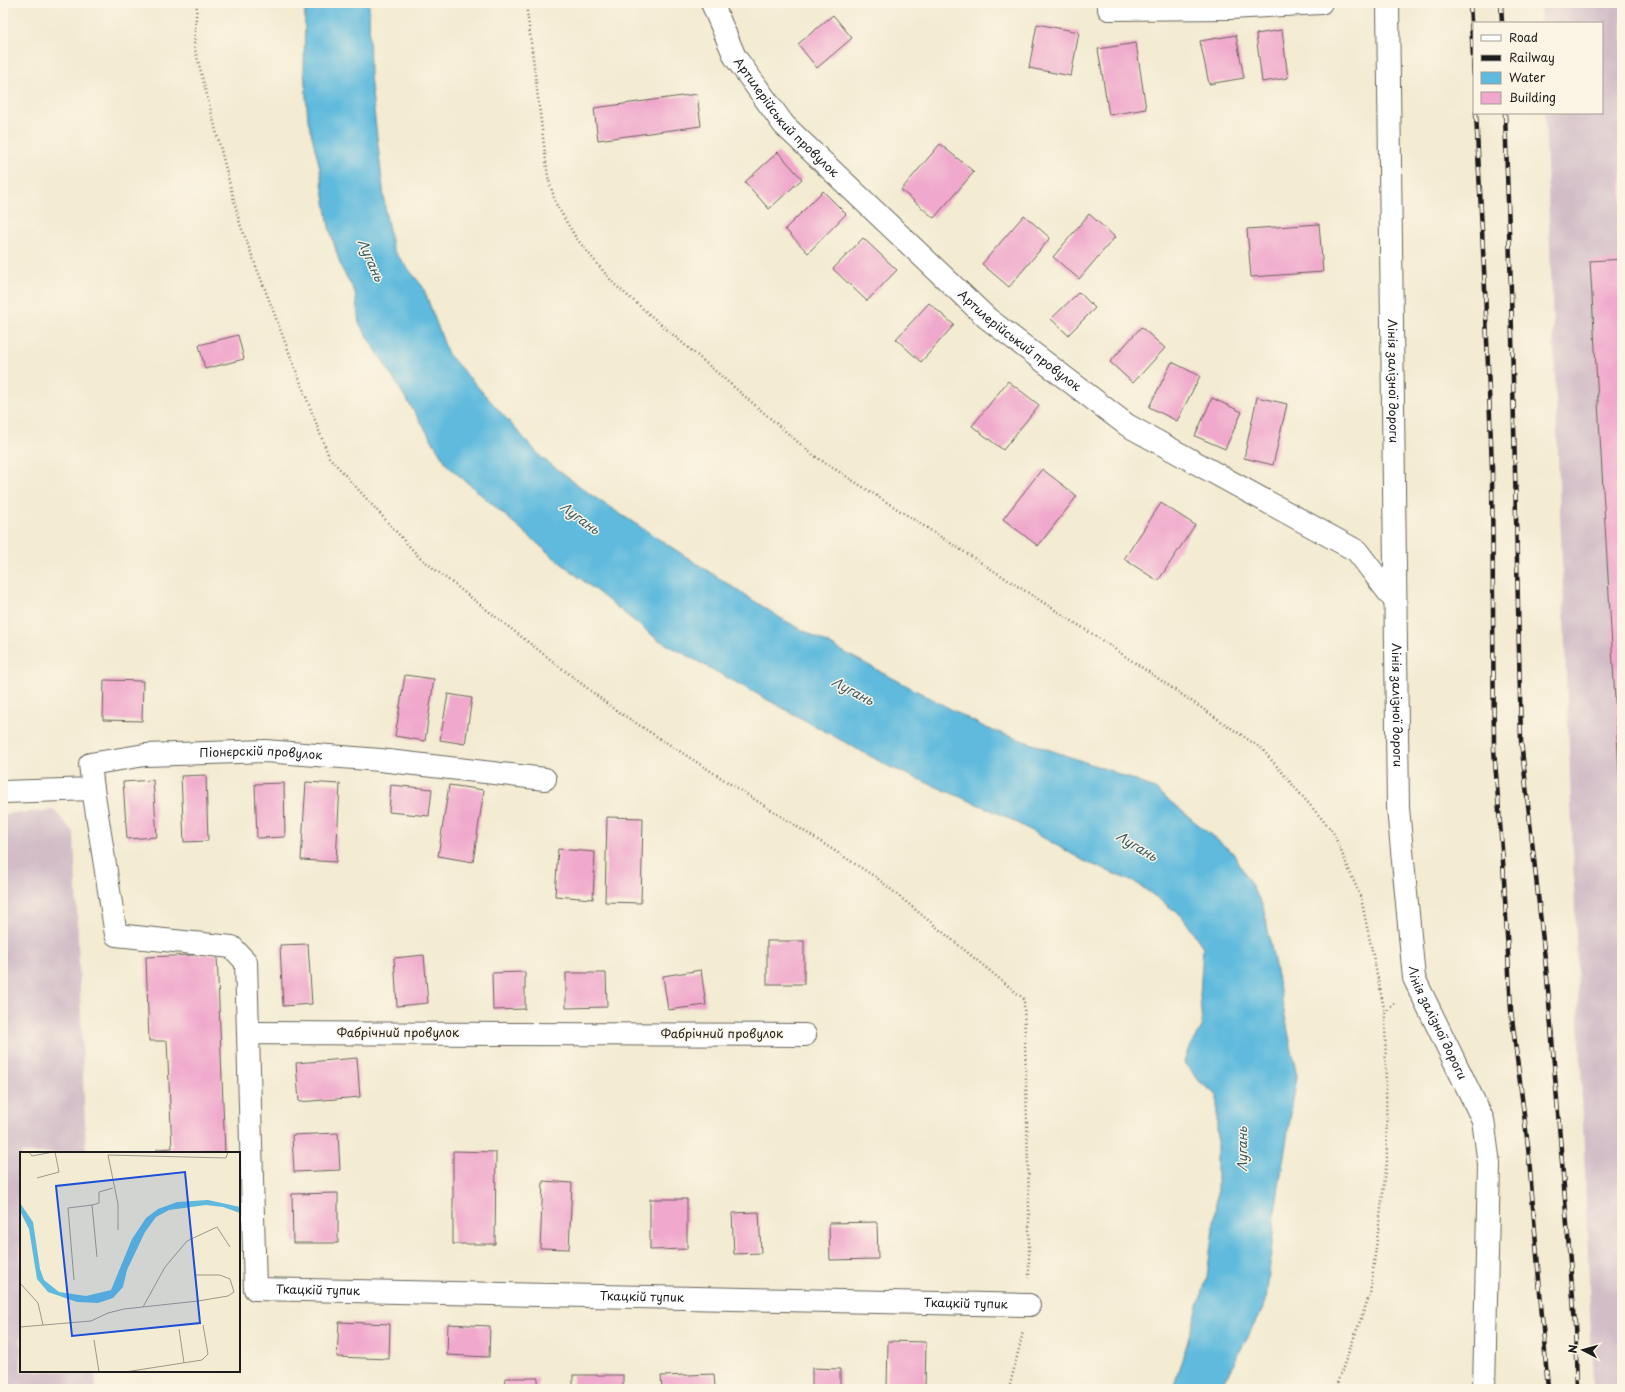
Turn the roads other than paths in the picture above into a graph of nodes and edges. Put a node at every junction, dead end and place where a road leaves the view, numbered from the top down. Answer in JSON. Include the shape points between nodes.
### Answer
{"nodes":[{"id":1,"x":712,"y":3,"type":"edge"},
{"id":2,"x":1109,"y":3,"type":"edge"},
{"id":3,"x":1321,"y":3,"type":"edge"},
{"id":4,"x":1388,"y":3,"type":"edge"},
{"id":5,"x":1395,"y":601,"type":"junction"},
{"id":6,"x":545,"y":779,"type":"dead end"},
{"id":7,"x":92,"y":788,"type":"junction"},
{"id":8,"x":3,"y":792,"type":"edge"},
{"id":9,"x":248,"y":1033,"type":"junction"},
{"id":10,"x":805,"y":1035,"type":"dead end"},
{"id":11,"x":1029,"y":1305,"type":"road end"},
{"id":12,"x":1484,"y":1389,"type":"edge"}],
"edges":[{"from":1,"to":5,"type":"street","name":"Артилерійський провулок","via":[[735,57],[784,125],[987,318],[1127,425],[1357,551]]},
{"from":2,"to":3,"type":"street","via":[[1109,9],[1230,8]]},
{"from":4,"to":5,"type":"street","name":"Лінія залізної дороги"},
{"from":5,"to":12,"type":"street","name":"Лінія залізної дороги","via":[[1398,808],[1414,978],[1483,1120],[1489,1164]]},
{"from":6,"to":7,"type":"street","name":"Піонєрскій провулок","via":[[380,760],[265,752],[145,755],[90,764]]},
{"from":7,"to":8,"type":"street"},
{"from":7,"to":9,"type":"street","via":[[116,935],[232,947],[246,962]]},
{"from":9,"to":10,"type":"street","name":"Фабрічний провулок"},
{"from":9,"to":11,"type":"street","name":"Ткацкій тупик","via":[[255,1288]]}]}
